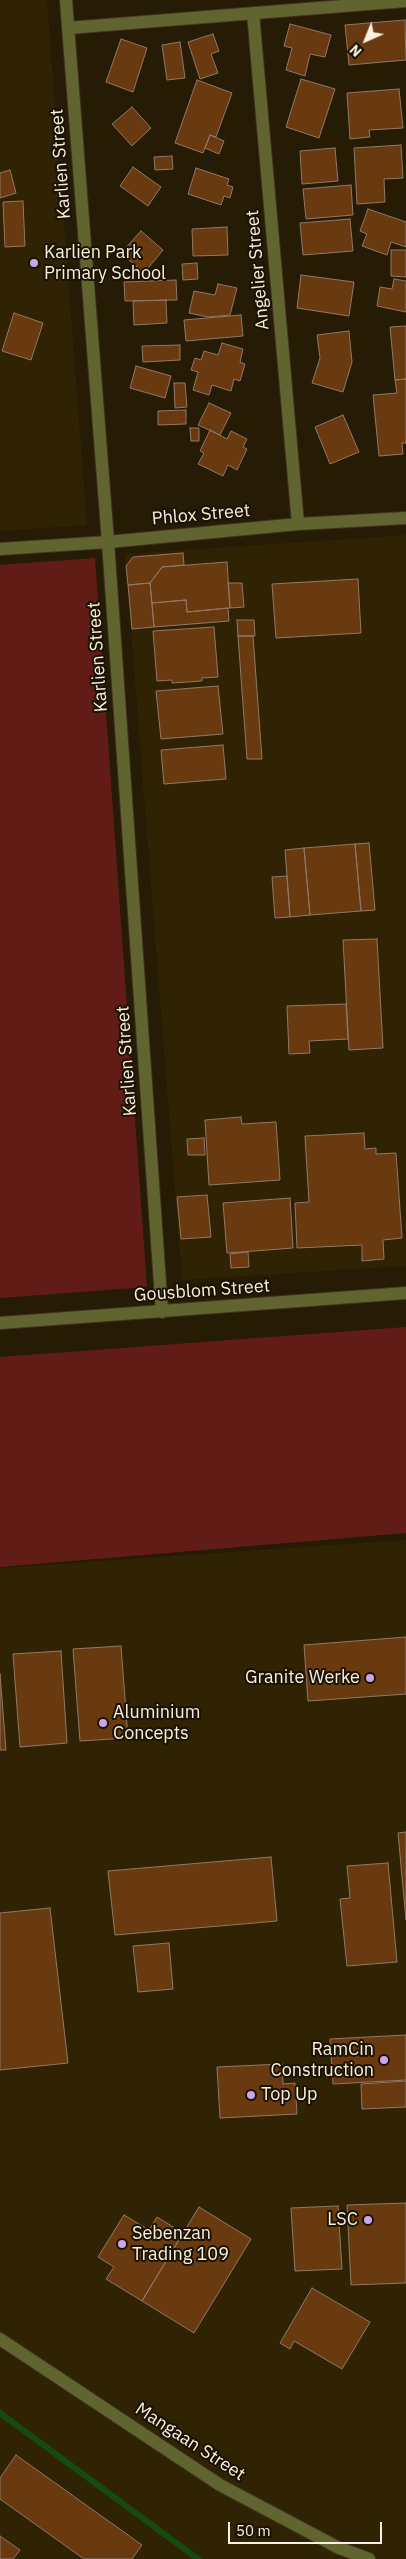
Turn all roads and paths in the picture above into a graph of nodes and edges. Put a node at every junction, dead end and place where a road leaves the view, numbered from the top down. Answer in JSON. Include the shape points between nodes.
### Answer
{"nodes":[{"id":1,"x":66,"y":0,"type":"edge"},
{"id":2,"x":406,"y":1,"type":"edge"},
{"id":3,"x":253,"y":13,"type":"junction"},
{"id":4,"x":68,"y":28,"type":"junction"},
{"id":5,"x":406,"y":518,"type":"edge"},
{"id":6,"x":298,"y":524,"type":"junction"},
{"id":7,"x":108,"y":542,"type":"junction"},
{"id":8,"x":0,"y":549,"type":"edge"},
{"id":9,"x":406,"y":1293,"type":"edge"},
{"id":10,"x":162,"y":1312,"type":"junction"},
{"id":11,"x":0,"y":1323,"type":"edge"},
{"id":12,"x":0,"y":2339,"type":"edge"},
{"id":13,"x":369,"y":2559,"type":"edge"}],
"edges":[{"from":1,"to":4,"type":"street","name":"Karlien Street"},
{"from":2,"to":3,"type":"street"},
{"from":3,"to":4,"type":"street"},
{"from":3,"to":6,"type":"street","name":"Angelier Street"},
{"from":4,"to":7,"type":"street","name":"Karlien Street"},
{"from":5,"to":6,"type":"street","name":"Phlox Street"},
{"from":6,"to":7,"type":"street","name":"Phlox Street"},
{"from":7,"to":8,"type":"street","name":"Phlox Street"},
{"from":7,"to":10,"type":"street","name":"Karlien Street"},
{"from":9,"to":10,"type":"street","name":"Gousblom Street"},
{"from":10,"to":11,"type":"street","name":"Gousblom Street"},
{"from":12,"to":13,"type":"street","name":"Mangaan Street","via":[[220,2485],[339,2548]]}]}
